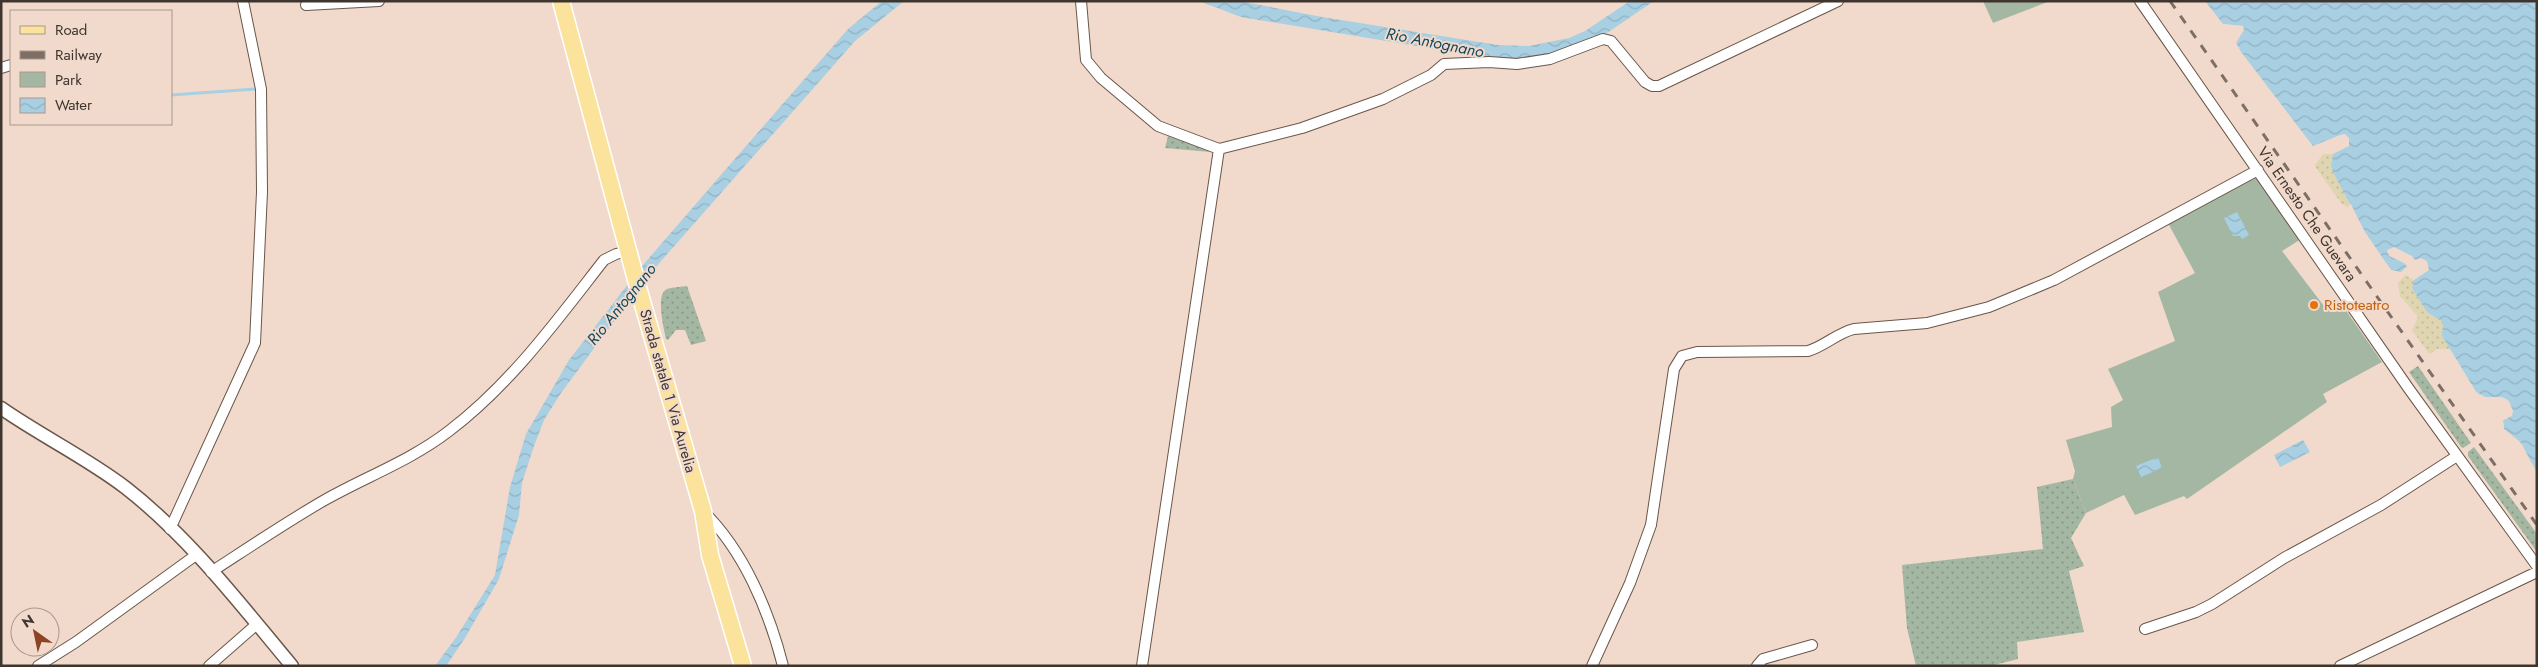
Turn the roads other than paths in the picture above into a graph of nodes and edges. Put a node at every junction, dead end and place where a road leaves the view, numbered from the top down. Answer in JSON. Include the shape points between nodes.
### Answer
{"nodes":[{"id":1,"x":242,"y":1,"type":"edge"},
{"id":2,"x":379,"y":1,"type":"edge"},
{"id":3,"x":561,"y":1,"type":"edge"},
{"id":4,"x":1081,"y":1,"type":"edge"},
{"id":5,"x":1838,"y":1,"type":"edge"},
{"id":6,"x":2140,"y":1,"type":"edge"},
{"id":7,"x":306,"y":5,"type":"dead end"},
{"id":8,"x":1219,"y":149,"type":"junction"},
{"id":9,"x":2258,"y":170,"type":"junction"},
{"id":10,"x":630,"y":254,"type":"junction"},
{"id":11,"x":1,"y":408,"type":"edge"},
{"id":12,"x":2457,"y":456,"type":"junction"},
{"id":13,"x":703,"y":510,"type":"junction"},
{"id":14,"x":170,"y":529,"type":"junction"},
{"id":15,"x":196,"y":555,"type":"junction"},
{"id":16,"x":2537,"y":566,"type":"edge"},
{"id":17,"x":211,"y":572,"type":"junction"},
{"id":18,"x":2537,"y":572,"type":"edge"},
{"id":19,"x":257,"y":624,"type":"junction"},
{"id":20,"x":2145,"y":629,"type":"dead end"},
{"id":21,"x":1812,"y":645,"type":"dead end"},
{"id":22,"x":38,"y":666,"type":"edge"},
{"id":23,"x":209,"y":666,"type":"edge"},
{"id":24,"x":292,"y":666,"type":"edge"},
{"id":25,"x":743,"y":666,"type":"edge"},
{"id":26,"x":782,"y":666,"type":"edge"},
{"id":27,"x":1142,"y":666,"type":"edge"},
{"id":28,"x":1592,"y":666,"type":"edge"},
{"id":29,"x":1757,"y":666,"type":"edge"},
{"id":30,"x":2340,"y":666,"type":"edge"}],
"edges":[{"from":1,"to":14,"type":"street","via":[[261,89],[262,192],[255,343]]},
{"from":2,"to":7,"type":"street"},
{"from":3,"to":10,"type":"main road","name":"Strada statale 1 Via Aurelia"},
{"from":4,"to":8,"type":"street","via":[[1086,60],[1101,78],[1158,126]]},
{"from":5,"to":8,"type":"street","via":[[1659,86],[1645,82],[1611,41],[1603,39],[1550,58],[1517,64],[1444,64],[1431,75],[1383,99],[1302,128]]},
{"from":6,"to":9,"type":"street","name":"Via Ernesto Che Guevara"},
{"from":8,"to":27,"type":"street"},
{"from":9,"to":12,"type":"street","name":"Via Ernesto Che Guevara"},
{"from":9,"to":28,"type":"street","via":[[2054,280],[1989,307],[1927,323],[1844,331],[1818,348],[1808,350],[1697,352],[1682,356],[1674,369],[1651,525],[1630,584]]},
{"from":10,"to":13,"type":"main road","name":"Strada statale 1 Via Aurelia"},
{"from":10,"to":17,"type":"street","via":[[616,254],[604,260],[532,352],[450,431],[394,467],[323,501]]},
{"from":11,"to":14,"type":"street","via":[[125,488]]},
{"from":12,"to":16,"type":"street","name":"Via Ernesto Che Guevara"},
{"from":12,"to":20,"type":"street","via":[[2381,505],[2284,558],[2212,604]]},
{"from":13,"to":25,"type":"main road","name":"Strada statale 1 Via Aurelia","via":[[710,556]]},
{"from":13,"to":26,"type":"street","via":[[719,527],[745,567],[775,635]]},
{"from":14,"to":15,"type":"street"},
{"from":15,"to":17,"type":"street"},
{"from":15,"to":22,"type":"street"},
{"from":17,"to":19,"type":"street"},
{"from":18,"to":30,"type":"street"},
{"from":19,"to":23,"type":"street"},
{"from":19,"to":24,"type":"street"},
{"from":21,"to":29,"type":"street","via":[[1763,659]]}]}
